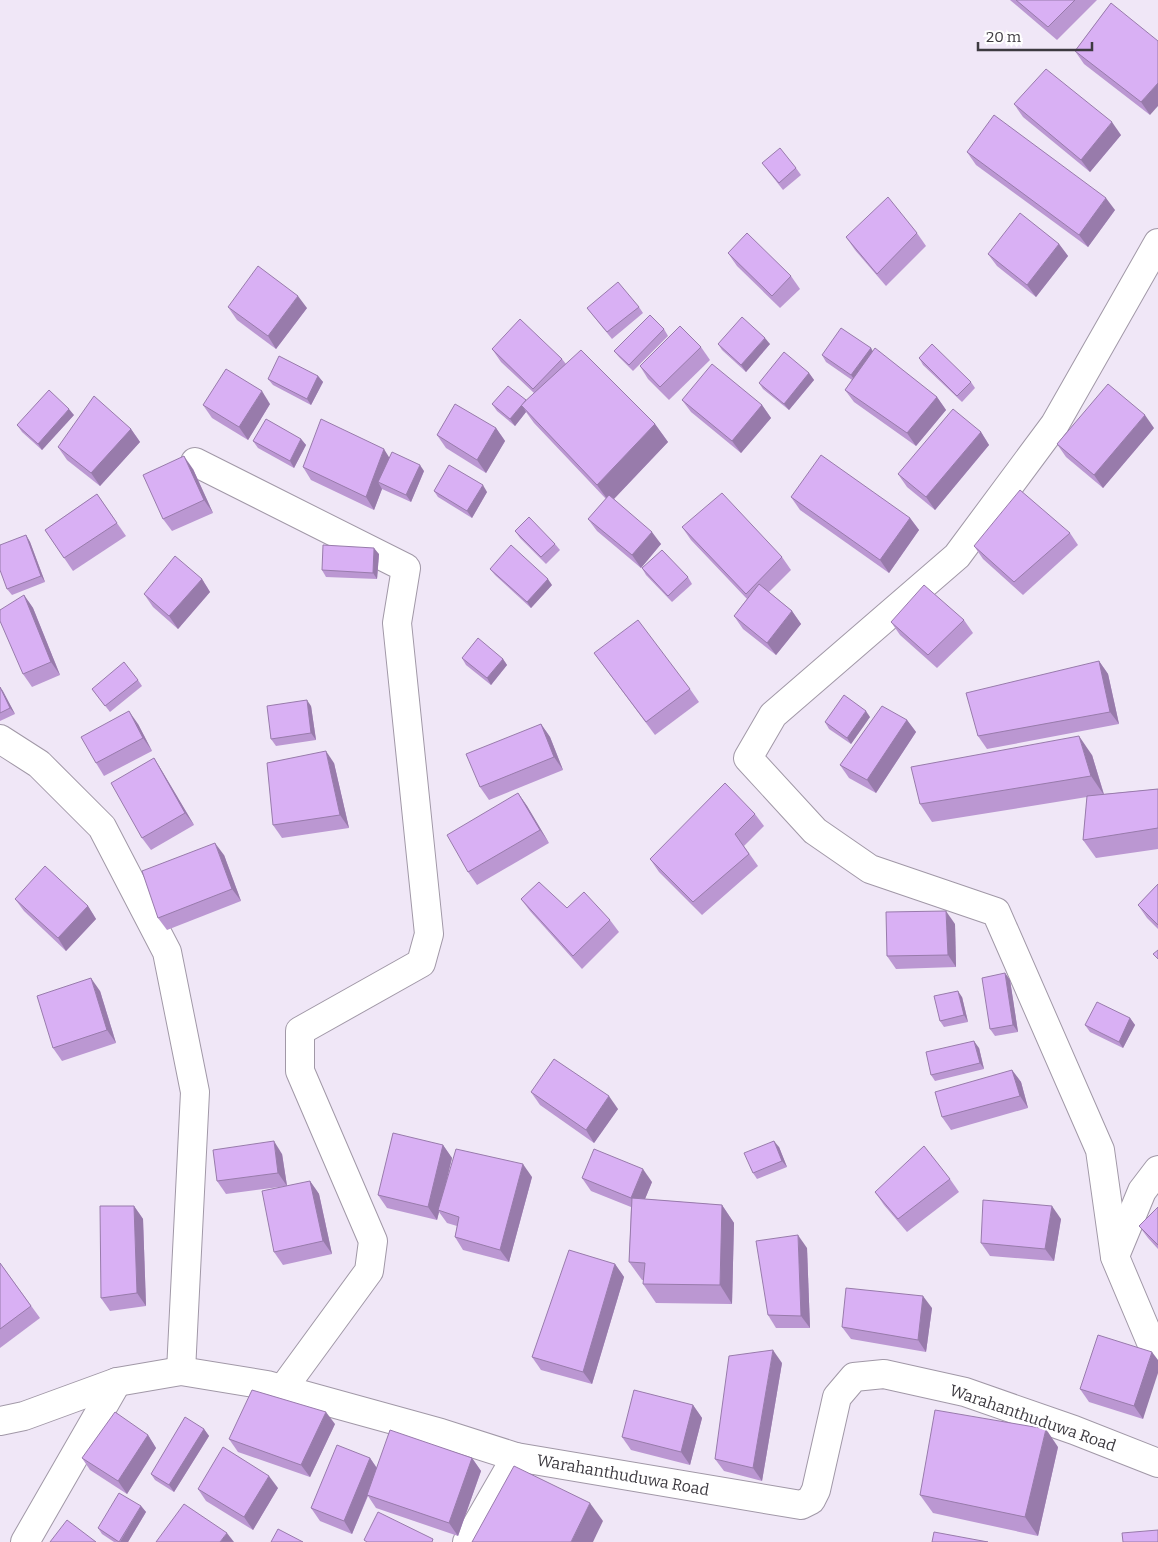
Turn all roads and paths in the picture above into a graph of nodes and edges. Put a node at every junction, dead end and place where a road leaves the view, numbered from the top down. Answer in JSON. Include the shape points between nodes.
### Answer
{"nodes":[{"id":1,"x":1158,"y":243,"type":"edge"},
{"id":2,"x":195,"y":462,"type":"dead end"},
{"id":3,"x":0,"y":739,"type":"edge"},
{"id":4,"x":1158,"y":1170,"type":"edge"},
{"id":5,"x":1115,"y":1256,"type":"junction"},
{"id":6,"x":1158,"y":1354,"type":"edge"},
{"id":7,"x":181,"y":1370,"type":"junction"},
{"id":8,"x":117,"y":1382,"type":"junction"},
{"id":9,"x":282,"y":1390,"type":"junction"},
{"id":10,"x":0,"y":1421,"type":"edge"},
{"id":11,"x":516,"y":1457,"type":"junction"},
{"id":12,"x":1158,"y":1463,"type":"edge"},
{"id":13,"x":25,"y":1542,"type":"edge"},
{"id":14,"x":467,"y":1542,"type":"edge"}],
"edges":[{"from":1,"to":5,"type":"street","via":[[1055,424],[958,556],[774,715],[748,758],[815,831],[870,868],[996,912],[1100,1150]]},
{"from":2,"to":9,"type":"street","via":[[406,568],[397,623],[429,934],[422,963],[300,1031],[300,1071],[373,1241],[369,1271]]},
{"from":3,"to":7,"type":"street","via":[[39,764],[102,826],[167,952],[196,1092]]},
{"from":4,"to":5,"type":"street","via":[[1142,1191]]},
{"from":5,"to":6,"type":"street"},
{"from":7,"to":8,"type":"street","name":"Warahanthuduwa Road"},
{"from":7,"to":9,"type":"street","name":"Warahanthuduwa Road"},
{"from":8,"to":10,"type":"street","name":"Warahanthuduwa Road","via":[[24,1416]]},
{"from":8,"to":13,"type":"street"},
{"from":9,"to":11,"type":"street","name":"Warahanthuduwa Road"},
{"from":11,"to":12,"type":"street","name":"Warahanthuduwa Road","via":[[801,1505],[810,1500],[816,1490],[837,1397],[854,1377],[884,1374],[965,1392]]},
{"from":11,"to":14,"type":"street"}]}
